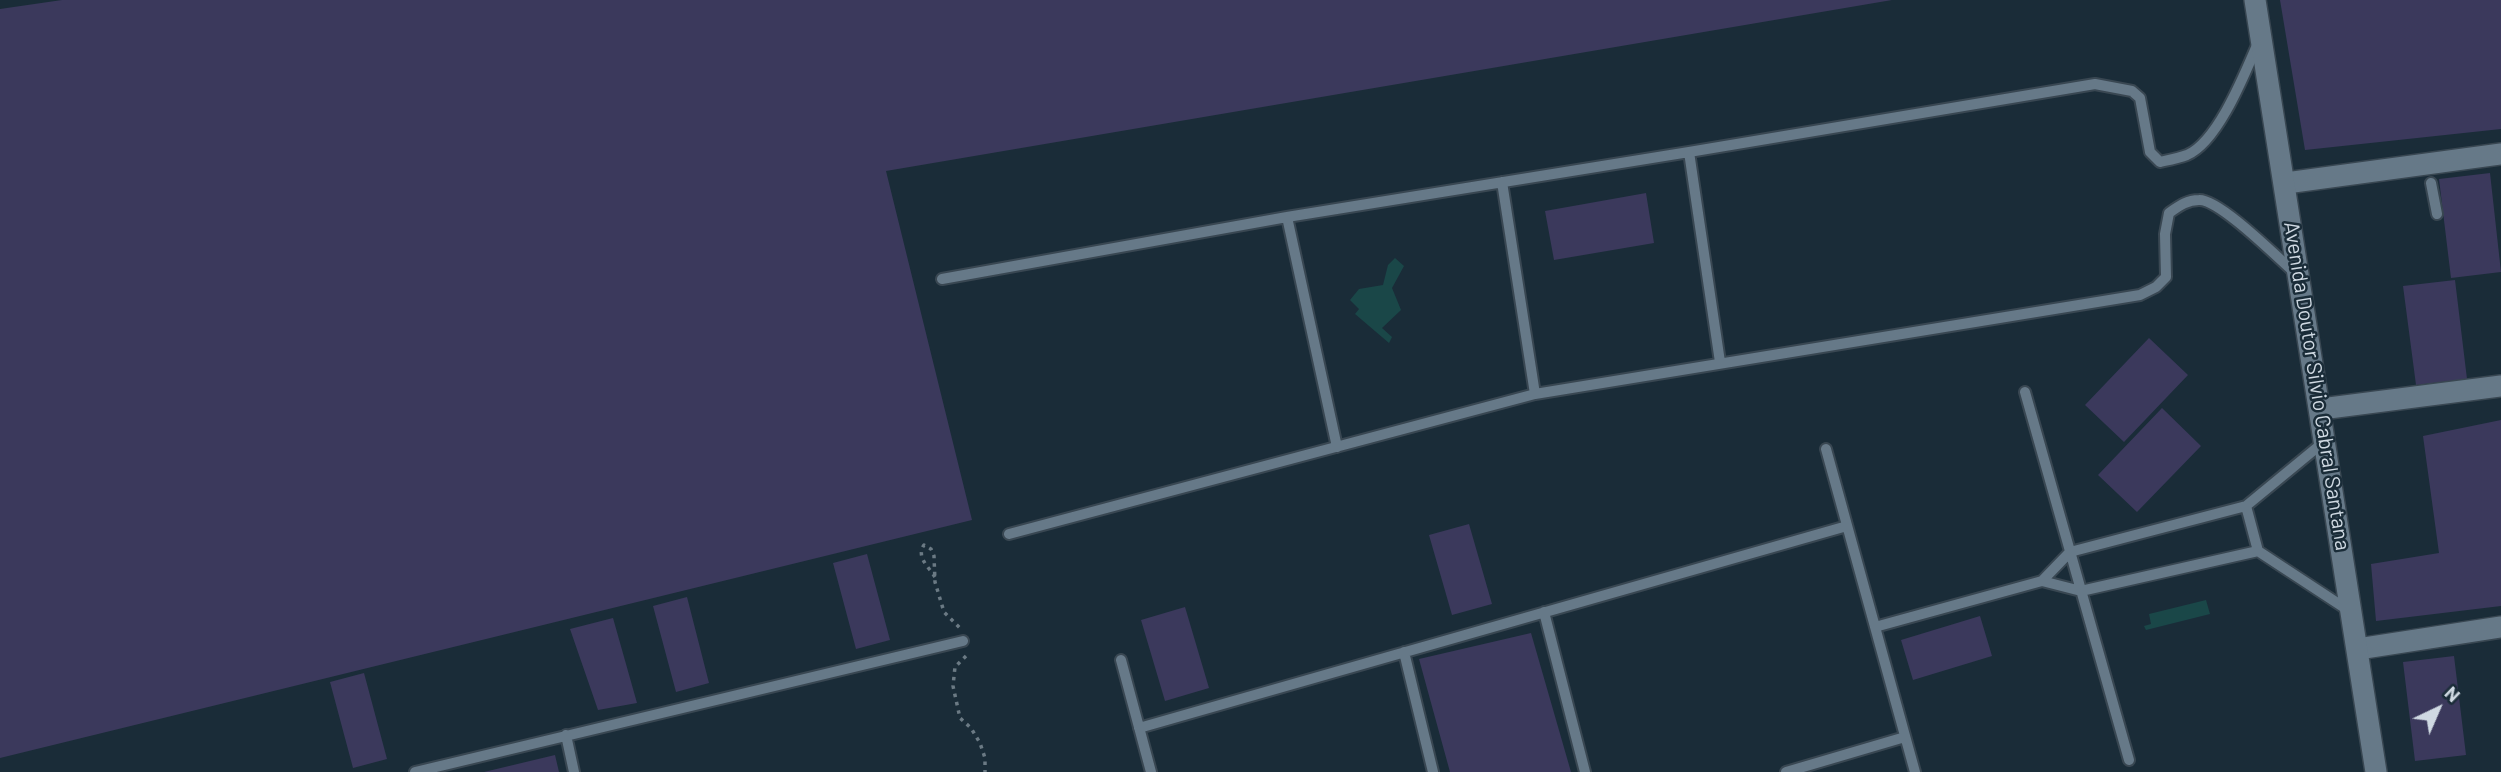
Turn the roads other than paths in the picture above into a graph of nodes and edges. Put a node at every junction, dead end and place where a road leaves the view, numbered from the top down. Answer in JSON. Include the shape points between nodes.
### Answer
{"nodes":[{"id":1,"x":2255,"y":0,"type":"edge"},
{"id":2,"x":2261,"y":36,"type":"junction"},
{"id":3,"x":1689,"y":152,"type":"junction"},
{"id":4,"x":2501,"y":154,"type":"edge"},
{"id":5,"x":2429,"y":174,"type":"junction"},
{"id":6,"x":1502,"y":182,"type":"junction"},
{"id":7,"x":2286,"y":183,"type":"junction"},
{"id":8,"x":2437,"y":214,"type":"dead end"},
{"id":9,"x":1287,"y":217,"type":"junction"},
{"id":10,"x":2300,"y":277,"type":"junction"},
{"id":11,"x":942,"y":279,"type":"dead end"},
{"id":12,"x":1720,"y":362,"type":"junction"},
{"id":13,"x":2501,"y":386,"type":"edge"},
{"id":14,"x":2025,"y":391,"type":"dead end"},
{"id":15,"x":1535,"y":394,"type":"junction"},
{"id":16,"x":2321,"y":409,"type":"junction"},
{"id":17,"x":2325,"y":441,"type":"junction"},
{"id":18,"x":1338,"y":447,"type":"junction"},
{"id":19,"x":1826,"y":449,"type":"dead end"},
{"id":20,"x":2246,"y":506,"type":"junction"},
{"id":21,"x":1847,"y":526,"type":"junction"},
{"id":22,"x":1009,"y":534,"type":"dead end"},
{"id":23,"x":2258,"y":551,"type":"junction"},
{"id":24,"x":2070,"y":552,"type":"junction"},
{"id":25,"x":2042,"y":580,"type":"junction"},
{"id":26,"x":2081,"y":591,"type":"junction"},
{"id":27,"x":1544,"y":612,"type":"junction"},
{"id":28,"x":2351,"y":612,"type":"junction"},
{"id":29,"x":1875,"y":626,"type":"junction"},
{"id":30,"x":2501,"y":627,"type":"edge"},
{"id":31,"x":964,"y":641,"type":"road end"},
{"id":32,"x":2358,"y":649,"type":"junction"},
{"id":33,"x":1404,"y":652,"type":"junction"},
{"id":34,"x":1121,"y":660,"type":"dead end"},
{"id":35,"x":1139,"y":727,"type":"junction"},
{"id":36,"x":566,"y":735,"type":"junction"},
{"id":37,"x":1905,"y":737,"type":"junction"},
{"id":38,"x":2129,"y":760,"type":"dead end"},
{"id":39,"x":415,"y":772,"type":"edge"},
{"id":40,"x":574,"y":772,"type":"edge"},
{"id":41,"x":1151,"y":772,"type":"edge"},
{"id":42,"x":1433,"y":772,"type":"edge"},
{"id":43,"x":1585,"y":772,"type":"edge"},
{"id":44,"x":1786,"y":772,"type":"edge"},
{"id":45,"x":1915,"y":772,"type":"edge"},
{"id":46,"x":2376,"y":772,"type":"edge"}],
"edges":[{"from":1,"to":2,"type":"street","name":"Avenida Doutor Silvio Cabral Santana"},
{"from":2,"to":3,"type":"lane","via":[[2235,96],[2213,132],[2190,154],[2160,162],[2150,152],[2140,98],[2132,91],[2095,84]]},
{"from":2,"to":7,"type":"street","name":"Avenida Doutor Silvio Cabral Santana"},
{"from":3,"to":6,"type":"lane"},
{"from":3,"to":12,"type":"lane"},
{"from":4,"to":5,"type":"street"},
{"from":5,"to":7,"type":"street"},
{"from":5,"to":8,"type":"lane"},
{"from":6,"to":9,"type":"lane"},
{"from":6,"to":15,"type":"lane"},
{"from":7,"to":10,"type":"street","name":"Avenida Doutor Silvio Cabral Santana"},
{"from":9,"to":11,"type":"lane"},
{"from":9,"to":18,"type":"lane"},
{"from":10,"to":12,"type":"lane","via":[[2217,205],[2201,200],[2182,203],[2169,213],[2165,277],[2140,295]]},
{"from":10,"to":16,"type":"street","name":"Avenida Doutor Silvio Cabral Santana"},
{"from":12,"to":15,"type":"lane"},
{"from":13,"to":16,"type":"street"},
{"from":14,"to":24,"type":"lane"},
{"from":15,"to":18,"type":"lane"},
{"from":16,"to":17,"type":"street","name":"Avenida Doutor Silvio Cabral Santana"},
{"from":17,"to":20,"type":"lane"},
{"from":17,"to":28,"type":"street","name":"Avenida Doutor Silvio Cabral Santana"},
{"from":18,"to":22,"type":"lane"},
{"from":19,"to":21,"type":"lane"},
{"from":20,"to":23,"type":"lane"},
{"from":20,"to":24,"type":"lane"},
{"from":21,"to":27,"type":"lane"},
{"from":21,"to":29,"type":"lane"},
{"from":23,"to":26,"type":"lane"},
{"from":23,"to":28,"type":"lane"},
{"from":24,"to":25,"type":"lane"},
{"from":24,"to":26,"type":"lane"},
{"from":25,"to":26,"type":"lane"},
{"from":25,"to":29,"type":"lane"},
{"from":26,"to":38,"type":"lane"},
{"from":27,"to":33,"type":"lane"},
{"from":27,"to":43,"type":"lane"},
{"from":28,"to":32,"type":"street","name":"Avenida Doutor Silvio Cabral Santana"},
{"from":29,"to":37,"type":"lane"},
{"from":30,"to":32,"type":"street"},
{"from":31,"to":36,"type":"lane"},
{"from":32,"to":46,"type":"street","name":"Avenida Doutor Silvio Cabral Santana"},
{"from":33,"to":35,"type":"lane"},
{"from":33,"to":42,"type":"lane"},
{"from":34,"to":35,"type":"lane"},
{"from":35,"to":41,"type":"lane"},
{"from":36,"to":39,"type":"lane"},
{"from":36,"to":40,"type":"lane"},
{"from":37,"to":44,"type":"lane"},
{"from":37,"to":45,"type":"lane"}]}
